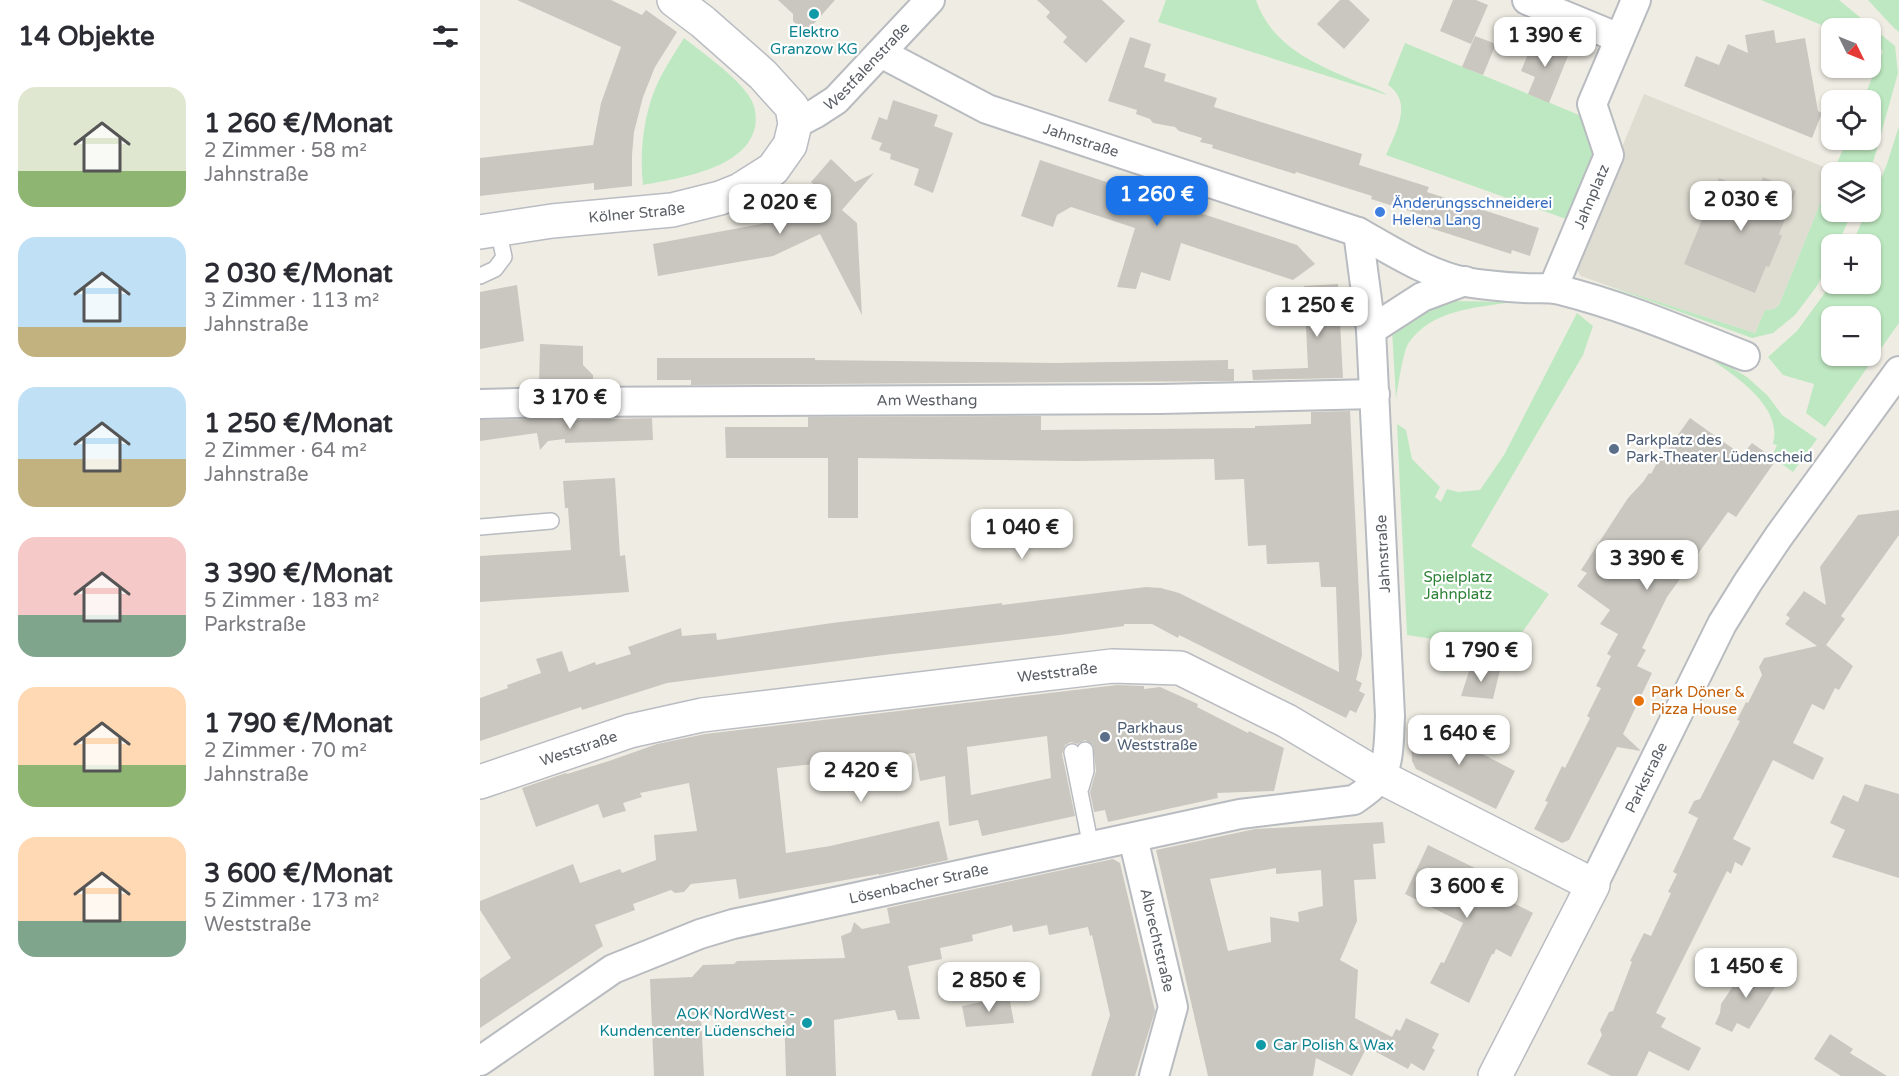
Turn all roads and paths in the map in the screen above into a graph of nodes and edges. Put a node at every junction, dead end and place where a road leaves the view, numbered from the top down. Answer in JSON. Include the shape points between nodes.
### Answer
{"nodes":[{"id":1,"x":674,"y":0,"type":"edge"},
{"id":2,"x":930,"y":0,"type":"edge"},
{"id":3,"x":1527,"y":0,"type":"edge"},
{"id":4,"x":1636,"y":0,"type":"edge"},
{"id":5,"x":1619,"y":38,"type":"junction"},
{"id":6,"x":881,"y":53,"type":"junction"},
{"id":7,"x":795,"y":124,"type":"junction"},
{"id":8,"x":489,"y":230,"type":"edge"},
{"id":9,"x":1359,"y":232,"type":"junction"},
{"id":10,"x":484,"y":273,"type":"edge"},
{"id":11,"x":1465,"y":282,"type":"junction"},
{"id":12,"x":1553,"y":288,"type":"junction"},
{"id":13,"x":1371,"y":330,"type":"junction"},
{"id":14,"x":1745,"y":356,"type":"dead end"},
{"id":15,"x":1899,"y":371,"type":"edge"},
{"id":16,"x":1375,"y":394,"type":"junction"},
{"id":17,"x":480,"y":404,"type":"edge"},
{"id":18,"x":551,"y":521,"type":"dead end"},
{"id":19,"x":480,"y":527,"type":"edge"},
{"id":20,"x":1079,"y":751,"type":"dead end"},
{"id":21,"x":1381,"y":777,"type":"junction"},
{"id":22,"x":480,"y":782,"type":"edge"},
{"id":23,"x":1133,"y":838,"type":"junction"},
{"id":24,"x":1091,"y":847,"type":"junction"},
{"id":25,"x":1593,"y":885,"type":"junction"},
{"id":26,"x":480,"y":1060,"type":"edge"},
{"id":27,"x":1154,"y":1076,"type":"edge"},
{"id":28,"x":1495,"y":1076,"type":"edge"}],
"edges":[{"from":1,"to":7,"type":"main road","via":[[776,87],[792,107]]},
{"from":2,"to":6,"type":"street","name":"Westfalenstraße"},
{"from":3,"to":5,"type":"street"},
{"from":4,"to":5,"type":"street","name":"Jahnplatz"},
{"from":5,"to":12,"type":"street","name":"Jahnplatz","via":[[1592,104],[1609,155]]},
{"from":6,"to":7,"type":"street","name":"Westfalenstraße","via":[[836,100]]},
{"from":6,"to":9,"type":"street","name":"Jahnstraße","via":[[987,109]]},
{"from":7,"to":8,"type":"main road","name":"Kölner Straße","via":[[790,145],[772,169],[752,184],[720,198],[672,210]]},
{"from":8,"to":10,"type":"lane","via":[[504,256]]},
{"from":9,"to":11,"type":"street","name":"Jahnstraße","via":[[1403,258]]},
{"from":9,"to":13,"type":"street","name":"Jahnstraße"},
{"from":11,"to":12,"type":"street","name":"Jahnstraße"},
{"from":11,"to":13,"type":"street","name":"Jahnstraße","via":[[1422,297]]},
{"from":12,"to":14,"type":"street","name":"Jahnstraße","via":[[1637,312]]},
{"from":13,"to":16,"type":"street","name":"Jahnstraße"},
{"from":15,"to":25,"type":"street","name":"Parkstraße","via":[[1779,536],[1722,624]]},
{"from":16,"to":17,"type":"street","name":"Am Westhang"},
{"from":16,"to":21,"type":"street","name":"Jahnstraße","via":[[1390,716]]},
{"from":18,"to":19,"type":"lane"},
{"from":20,"to":24,"type":"lane","via":[[1086,771],[1080,791]]},
{"from":21,"to":22,"type":"main road","name":"Weststraße","via":[[1287,721],[1180,668],[1112,666],[702,715],[630,731]]},
{"from":21,"to":23,"type":"street","name":"Lösenbacher Straße","via":[[1354,800],[1240,814]]},
{"from":21,"to":25,"type":"main road","name":"Weststraße"},
{"from":23,"to":24,"type":"street","name":"Lösenbacher Straße"},
{"from":23,"to":27,"type":"street","name":"Albrechtstraße","via":[[1173,1007]]},
{"from":24,"to":26,"type":"street","name":"Lösenbacher Straße","via":[[700,934],[613,969]]},
{"from":25,"to":28,"type":"main road","name":"Parkstraße"}]}
